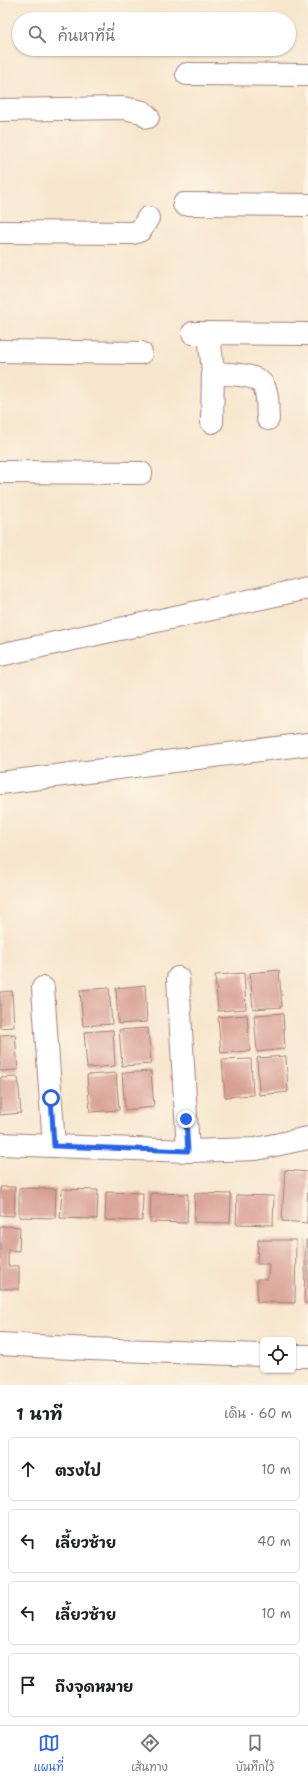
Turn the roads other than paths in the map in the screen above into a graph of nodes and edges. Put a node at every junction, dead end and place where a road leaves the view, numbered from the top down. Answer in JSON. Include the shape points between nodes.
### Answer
{"nodes":[{"id":1,"x":187,"y":74,"type":"dead end"},
{"id":2,"x":308,"y":75,"type":"edge"},
{"id":3,"x":0,"y":110,"type":"edge"},
{"id":4,"x":148,"y":117,"type":"dead end"},
{"id":5,"x":184,"y":204,"type":"dead end"},
{"id":6,"x":308,"y":205,"type":"edge"},
{"id":7,"x":148,"y":218,"type":"dead end"},
{"id":8,"x":0,"y":232,"type":"edge"},
{"id":9,"x":308,"y":334,"type":"edge"},
{"id":10,"x":0,"y":351,"type":"edge"},
{"id":11,"x":141,"y":353,"type":"dead end"},
{"id":12,"x":213,"y":373,"type":"junction"},
{"id":13,"x":268,"y":419,"type":"dead end"},
{"id":14,"x":212,"y":422,"type":"dead end"},
{"id":15,"x":0,"y":472,"type":"edge"},
{"id":16,"x":141,"y":473,"type":"dead end"},
{"id":17,"x":308,"y":588,"type":"edge"},
{"id":18,"x":0,"y":654,"type":"edge"},
{"id":19,"x":308,"y":744,"type":"edge"},
{"id":20,"x":0,"y":783,"type":"edge"},
{"id":21,"x":178,"y":978,"type":"dead end"},
{"id":22,"x":43,"y":988,"type":"dead end"},
{"id":23,"x":308,"y":1138,"type":"edge"},
{"id":24,"x":0,"y":1144,"type":"edge"},
{"id":25,"x":54,"y":1146,"type":"junction"},
{"id":26,"x":188,"y":1151,"type":"junction"},
{"id":27,"x":0,"y":1344,"type":"edge"},
{"id":28,"x":260,"y":1355,"type":"edge"},
{"id":29,"x":296,"y":1356,"type":"edge"},
{"id":30,"x":308,"y":1356,"type":"edge"}],
"edges":[{"from":1,"to":2,"type":"street"},
{"from":3,"to":4,"type":"street","via":[[123,108],[142,112]]},
{"from":5,"to":6,"type":"street"},
{"from":7,"to":8,"type":"street","via":[[141,230],[134,233]]},
{"from":9,"to":12,"type":"street","via":[[201,333]]},
{"from":10,"to":11,"type":"street"},
{"from":12,"to":13,"type":"street","via":[[252,377],[263,384]]},
{"from":12,"to":14,"type":"street"},
{"from":15,"to":16,"type":"street"},
{"from":17,"to":18,"type":"street"},
{"from":19,"to":20,"type":"street"},
{"from":21,"to":26,"type":"street"},
{"from":22,"to":25,"type":"street"},
{"from":23,"to":26,"type":"street","via":[[256,1149]]},
{"from":24,"to":25,"type":"street"},
{"from":25,"to":26,"type":"street"},
{"from":27,"to":28,"type":"street"},
{"from":29,"to":30,"type":"street"}]}
